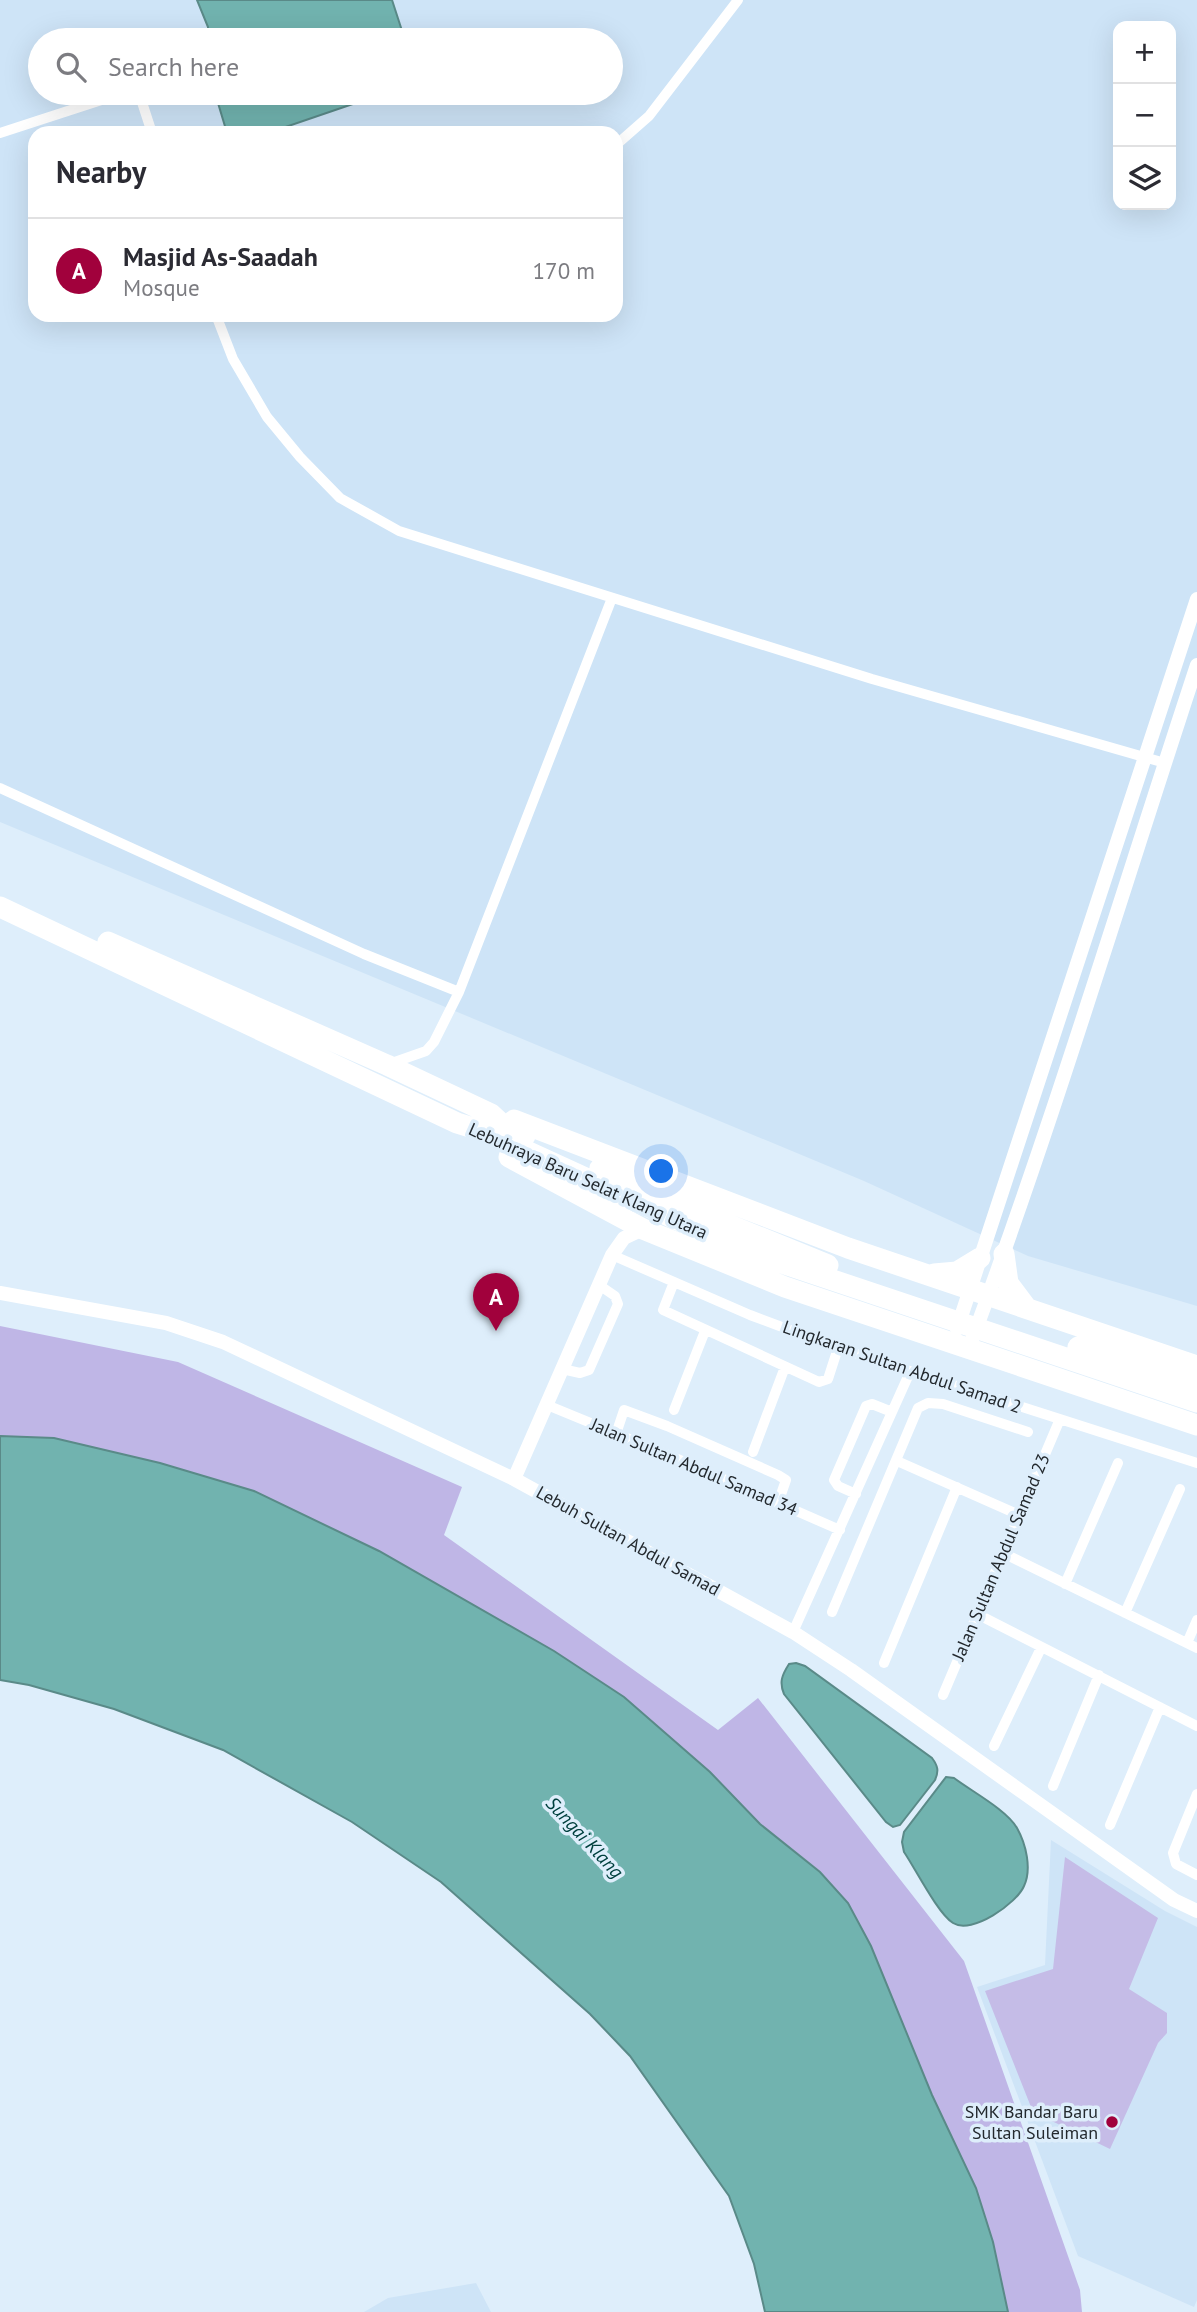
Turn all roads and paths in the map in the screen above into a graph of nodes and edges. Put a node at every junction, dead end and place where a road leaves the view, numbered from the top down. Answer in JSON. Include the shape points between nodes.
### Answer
{"nodes":[{"id":1,"x":738,"y":0,"type":"edge"},
{"id":2,"x":86,"y":105,"type":"edge"},
{"id":3,"x":143,"y":105,"type":"edge"},
{"id":4,"x":150,"y":126,"type":"edge"},
{"id":5,"x":0,"y":133,"type":"edge"},
{"id":6,"x":623,"y":139,"type":"edge"},
{"id":7,"x":219,"y":322,"type":"edge"},
{"id":8,"x":612,"y":598,"type":"junction"},
{"id":9,"x":1197,"y":598,"type":"edge"},
{"id":10,"x":1197,"y":664,"type":"edge"},
{"id":11,"x":1143,"y":757,"type":"junction"},
{"id":12,"x":1165,"y":762,"type":"junction"},
{"id":13,"x":0,"y":788,"type":"edge"},
{"id":14,"x":0,"y":895,"type":"edge"},
{"id":15,"x":0,"y":907,"type":"edge"},
{"id":16,"x":1086,"y":935,"type":"junction"},
{"id":17,"x":1107,"y":941,"type":"junction"},
{"id":18,"x":459,"y":992,"type":"junction"},
{"id":19,"x":387,"y":1065,"type":"junction"},
{"id":20,"x":491,"y":1114,"type":"junction"},
{"id":21,"x":457,"y":1123,"type":"junction"},
{"id":22,"x":616,"y":1213,"type":"junction"},
{"id":23,"x":643,"y":1229,"type":"junction"},
{"id":24,"x":1004,"y":1254,"type":"junction"},
{"id":25,"x":612,"y":1255,"type":"junction"},
{"id":26,"x":980,"y":1258,"type":"junction"},
{"id":27,"x":925,"y":1274,"type":"junction"},
{"id":28,"x":674,"y":1282,"type":"junction"},
{"id":29,"x":599,"y":1284,"type":"junction"},
{"id":30,"x":0,"y":1293,"type":"edge"},
{"id":31,"x":979,"y":1293,"type":"junction"},
{"id":32,"x":1026,"y":1307,"type":"junction"},
{"id":33,"x":705,"y":1331,"type":"junction"},
{"id":34,"x":961,"y":1346,"type":"junction"},
{"id":35,"x":838,"y":1348,"type":"junction"},
{"id":36,"x":1197,"y":1366,"type":"edge"},
{"id":37,"x":785,"y":1367,"type":"junction"},
{"id":38,"x":562,"y":1369,"type":"junction"},
{"id":39,"x":910,"y":1372,"type":"junction"},
{"id":40,"x":1197,"y":1386,"type":"edge"},
{"id":41,"x":1197,"y":1402,"type":"edge"},
{"id":42,"x":547,"y":1405,"type":"junction"},
{"id":43,"x":674,"y":1410,"type":"dead end"},
{"id":44,"x":892,"y":1412,"type":"junction"},
{"id":45,"x":1060,"y":1419,"type":"junction"},
{"id":46,"x":1197,"y":1426,"type":"edge"},
{"id":47,"x":1028,"y":1432,"type":"dead end"},
{"id":48,"x":616,"y":1434,"type":"junction"},
{"id":49,"x":753,"y":1452,"type":"dead end"},
{"id":50,"x":897,"y":1461,"type":"junction"},
{"id":51,"x":1118,"y":1463,"type":"dead end"},
{"id":52,"x":1197,"y":1463,"type":"edge"},
{"id":53,"x":514,"y":1479,"type":"junction"},
{"id":54,"x":957,"y":1487,"type":"junction"},
{"id":55,"x":1180,"y":1489,"type":"dead end"},
{"id":56,"x":856,"y":1494,"type":"junction"},
{"id":57,"x":778,"y":1503,"type":"junction"},
{"id":58,"x":1019,"y":1515,"type":"junction"},
{"id":59,"x":840,"y":1530,"type":"junction"},
{"id":60,"x":1003,"y":1553,"type":"junction"},
{"id":61,"x":1065,"y":1584,"type":"junction"},
{"id":62,"x":832,"y":1612,"type":"dead end"},
{"id":63,"x":1125,"y":1613,"type":"junction"},
{"id":64,"x":977,"y":1614,"type":"junction"},
{"id":65,"x":1197,"y":1620,"type":"edge"},
{"id":66,"x":793,"y":1632,"type":"junction"},
{"id":67,"x":1192,"y":1646,"type":"edge"},
{"id":68,"x":1041,"y":1648,"type":"junction"},
{"id":69,"x":884,"y":1663,"type":"dead end"},
{"id":70,"x":1099,"y":1675,"type":"junction"},
{"id":71,"x":943,"y":1695,"type":"dead end"},
{"id":72,"x":1160,"y":1707,"type":"junction"},
{"id":73,"x":1197,"y":1726,"type":"edge"},
{"id":74,"x":994,"y":1746,"type":"dead end"},
{"id":75,"x":1053,"y":1786,"type":"dead end"},
{"id":76,"x":1196,"y":1798,"type":"edge"},
{"id":77,"x":1110,"y":1825,"type":"dead end"},
{"id":78,"x":1197,"y":1875,"type":"edge"},
{"id":79,"x":1197,"y":1911,"type":"edge"}],
"edges":[{"from":1,"to":6,"type":"street","via":[[649,117]]},
{"from":2,"to":5,"type":"street"},
{"from":3,"to":4,"type":"street"},
{"from":7,"to":8,"type":"street","via":[[233,359],[267,417],[340,498],[399,531]]},
{"from":8,"to":11,"type":"street"},
{"from":8,"to":18,"type":"street"},
{"from":9,"to":11,"type":"street"},
{"from":10,"to":12,"type":"street"},
{"from":11,"to":12,"type":"street"},
{"from":11,"to":16,"type":"street"},
{"from":12,"to":17,"type":"street"},
{"from":13,"to":18,"type":"street"},
{"from":14,"to":19,"type":"highway","name":"Lebuhraya Baru Selat Klang Utara"},
{"from":15,"to":21,"type":"highway","name":"Lebuhraya Baru Selat Klang Utara"},
{"from":16,"to":17,"type":"street"},
{"from":16,"to":26,"type":"street"},
{"from":17,"to":24,"type":"street"},
{"from":18,"to":19,"type":"street","via":[[426,1051]]},
{"from":19,"to":20,"type":"highway","name":"Lebuhraya Baru Selat Klang Utara"},
{"from":20,"to":27,"type":"highway"},
{"from":20,"to":40,"type":"highway","name":"Lebuhraya Baru Selat Klang Utara","via":[[505,1127],[833,1267]]},
{"from":21,"to":22,"type":"highway","via":[[480,1142]]},
{"from":21,"to":41,"type":"highway","name":"Lebuhraya Baru Selat Klang Utara","via":[[743,1250]]},
{"from":22,"to":23,"type":"highway"},
{"from":22,"to":25,"type":"street"},
{"from":23,"to":25,"type":"street","via":[[624,1238]]},
{"from":23,"to":34,"type":"highway","via":[[785,1287]]},
{"from":24,"to":31,"type":"street"},
{"from":24,"to":32,"type":"highway","via":[[1008,1283]]},
{"from":25,"to":28,"type":"street","name":"Lingkaran Sultan Abdul Samad 2"},
{"from":25,"to":29,"type":"street"},
{"from":26,"to":27,"type":"highway","via":[[957,1272]]},
{"from":26,"to":31,"type":"street"},
{"from":27,"to":31,"type":"highway"},
{"from":28,"to":33,"type":"street","via":[[663,1310]]},
{"from":28,"to":35,"type":"street","name":"Lingkaran Sultan Abdul Samad 2"},
{"from":29,"to":38,"type":"street"},
{"from":29,"to":38,"type":"street","via":[[618,1304],[589,1370]]},
{"from":30,"to":53,"type":"street","name":"Lebuh Sultan Abdul Samad","via":[[166,1323],[223,1342]]},
{"from":31,"to":32,"type":"highway"},
{"from":31,"to":34,"type":"street"},
{"from":31,"to":34,"type":"street"},
{"from":32,"to":36,"type":"highway"},
{"from":33,"to":37,"type":"street"},
{"from":33,"to":43,"type":"street"},
{"from":34,"to":46,"type":"highway"},
{"from":35,"to":37,"type":"street","via":[[828,1379],[819,1382]]},
{"from":35,"to":39,"type":"street","name":"Lingkaran Sultan Abdul Samad 2"},
{"from":37,"to":49,"type":"street"},
{"from":38,"to":42,"type":"street"},
{"from":39,"to":44,"type":"street"},
{"from":39,"to":45,"type":"street","name":"Lingkaran Sultan Abdul Samad 2"},
{"from":42,"to":48,"type":"street","name":"Jalan Sultan Abdul Samad 34"},
{"from":42,"to":53,"type":"street"},
{"from":44,"to":56,"type":"street"},
{"from":44,"to":56,"type":"street","via":[[866,1406],[834,1480]]},
{"from":45,"to":52,"type":"street","name":"Lingkaran Sultan Abdul Samad 2"},
{"from":45,"to":58,"type":"street","name":"Jalan Sultan Abdul Samad 23"},
{"from":47,"to":50,"type":"street","via":[[928,1403],[918,1408]]},
{"from":48,"to":57,"type":"street","name":"Jalan Sultan Abdul Samad 34"},
{"from":48,"to":57,"type":"street","via":[[624,1410],[667,1426],[786,1480]]},
{"from":50,"to":54,"type":"street"},
{"from":50,"to":62,"type":"street"},
{"from":51,"to":61,"type":"street"},
{"from":53,"to":66,"type":"street","name":"Lebuh Sultan Abdul Samad"},
{"from":54,"to":58,"type":"street"},
{"from":54,"to":69,"type":"street"},
{"from":55,"to":63,"type":"street"},
{"from":56,"to":59,"type":"street"},
{"from":57,"to":59,"type":"street","name":"Jalan Sultan Abdul Samad 34"},
{"from":58,"to":60,"type":"street","name":"Jalan Sultan Abdul Samad 23"},
{"from":59,"to":66,"type":"street"},
{"from":60,"to":61,"type":"street"},
{"from":60,"to":64,"type":"street","name":"Jalan Sultan Abdul Samad 23"},
{"from":61,"to":63,"type":"street"},
{"from":63,"to":67,"type":"street"},
{"from":64,"to":68,"type":"street"},
{"from":64,"to":71,"type":"street","name":"Jalan Sultan Abdul Samad 23"},
{"from":65,"to":67,"type":"street"},
{"from":66,"to":79,"type":"street","name":"Lebuh Sultan Abdul Samad","via":[[1174,1900]]},
{"from":68,"to":70,"type":"street"},
{"from":68,"to":74,"type":"street"},
{"from":70,"to":72,"type":"street"},
{"from":70,"to":75,"type":"street"},
{"from":72,"to":73,"type":"street"},
{"from":72,"to":77,"type":"street"},
{"from":76,"to":78,"type":"street","via":[[1173,1859]]}]}
